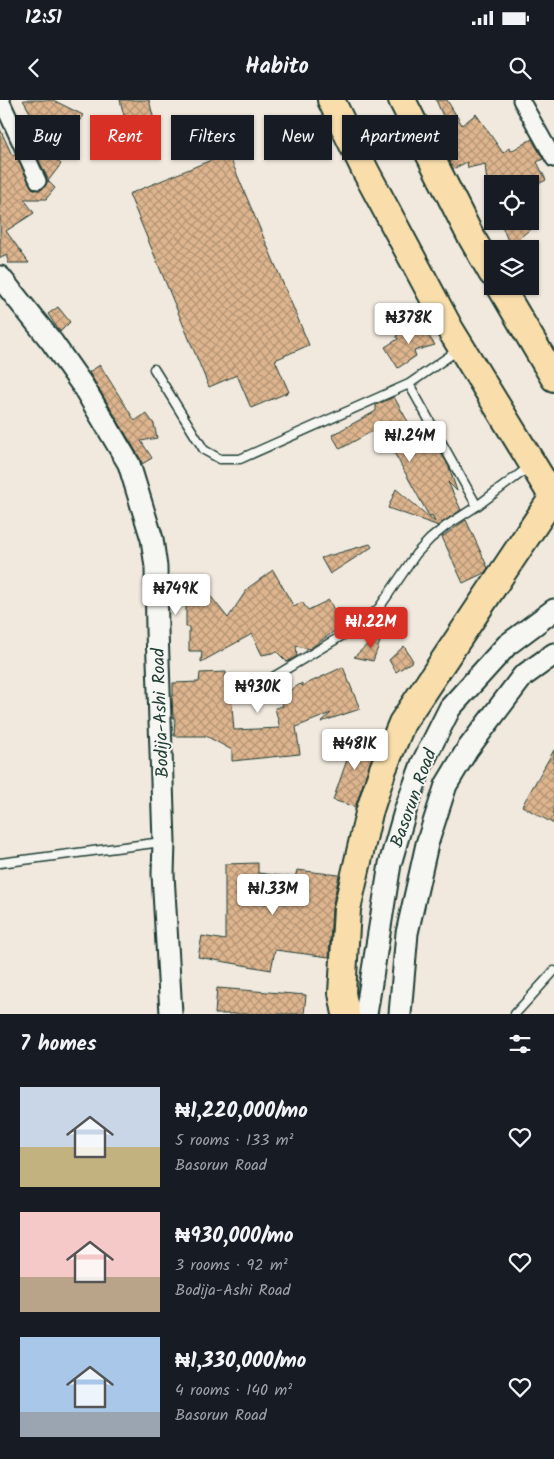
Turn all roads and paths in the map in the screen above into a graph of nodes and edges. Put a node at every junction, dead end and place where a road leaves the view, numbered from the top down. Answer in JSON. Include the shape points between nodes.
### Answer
{"nodes":[{"id":1,"x":2,"y":100,"type":"edge"},
{"id":2,"x":332,"y":100,"type":"edge"},
{"id":3,"x":402,"y":100,"type":"edge"},
{"id":4,"x":520,"y":100,"type":"edge"},
{"id":5,"x":554,"y":158,"type":"edge"},
{"id":6,"x":38,"y":181,"type":"dead end"},
{"id":7,"x":484,"y":259,"type":"edge"},
{"id":8,"x":0,"y":277,"type":"edge"},
{"id":9,"x":505,"y":295,"type":"edge"},
{"id":10,"x":461,"y":348,"type":"junction"},
{"id":11,"x":154,"y":369,"type":"dead end"},
{"id":12,"x":554,"y":378,"type":"edge"},
{"id":13,"x":409,"y":384,"type":"junction"},
{"id":14,"x":533,"y":464,"type":"junction"},
{"id":15,"x":554,"y":498,"type":"edge"},
{"id":16,"x":478,"y":506,"type":"junction"},
{"id":17,"x":546,"y":615,"type":"edge"},
{"id":18,"x":554,"y":654,"type":"edge"},
{"id":19,"x":245,"y":694,"type":"dead end"},
{"id":20,"x":164,"y":842,"type":"junction"},
{"id":21,"x":0,"y":863,"type":"edge"},
{"id":22,"x":554,"y":971,"type":"edge"},
{"id":23,"x":171,"y":1014,"type":"edge"},
{"id":24,"x":346,"y":1014,"type":"edge"},
{"id":25,"x":366,"y":1014,"type":"edge"},
{"id":26,"x":400,"y":1014,"type":"edge"},
{"id":27,"x":515,"y":1014,"type":"edge"}],
"edges":[{"from":1,"to":6,"type":"street"},
{"from":2,"to":10,"type":"highway","via":[[366,172]]},
{"from":3,"to":7,"type":"highway"},
{"from":4,"to":5,"type":"street"},
{"from":8,"to":20,"type":"main road","name":"Bodija-Ashi Road","via":[[83,386],[129,464],[144,510],[156,567]]},
{"from":9,"to":12,"type":"highway"},
{"from":10,"to":13,"type":"lane"},
{"from":10,"to":14,"type":"highway"},
{"from":11,"to":13,"type":"lane","via":[[204,450],[220,459],[240,459]]},
{"from":13,"to":16,"type":"lane"},
{"from":14,"to":15,"type":"highway"},
{"from":14,"to":16,"type":"lane"},
{"from":15,"to":24,"type":"highway","via":[[402,723],[383,769],[369,813],[347,909],[342,994]]},
{"from":16,"to":19,"type":"lane","via":[[446,526],[416,554],[379,608],[363,623]]},
{"from":17,"to":25,"type":"main road","name":"Basorun Road","via":[[507,645],[450,708],[422,764],[390,864]]},
{"from":18,"to":26,"type":"main road","name":"Basorun Road","via":[[523,676],[467,750],[446,785],[426,844],[408,934]]},
{"from":20,"to":21,"type":"lane"},
{"from":20,"to":23,"type":"main road","name":"Bodija-Ashi Road"},
{"from":22,"to":27,"type":"lane"}]}
